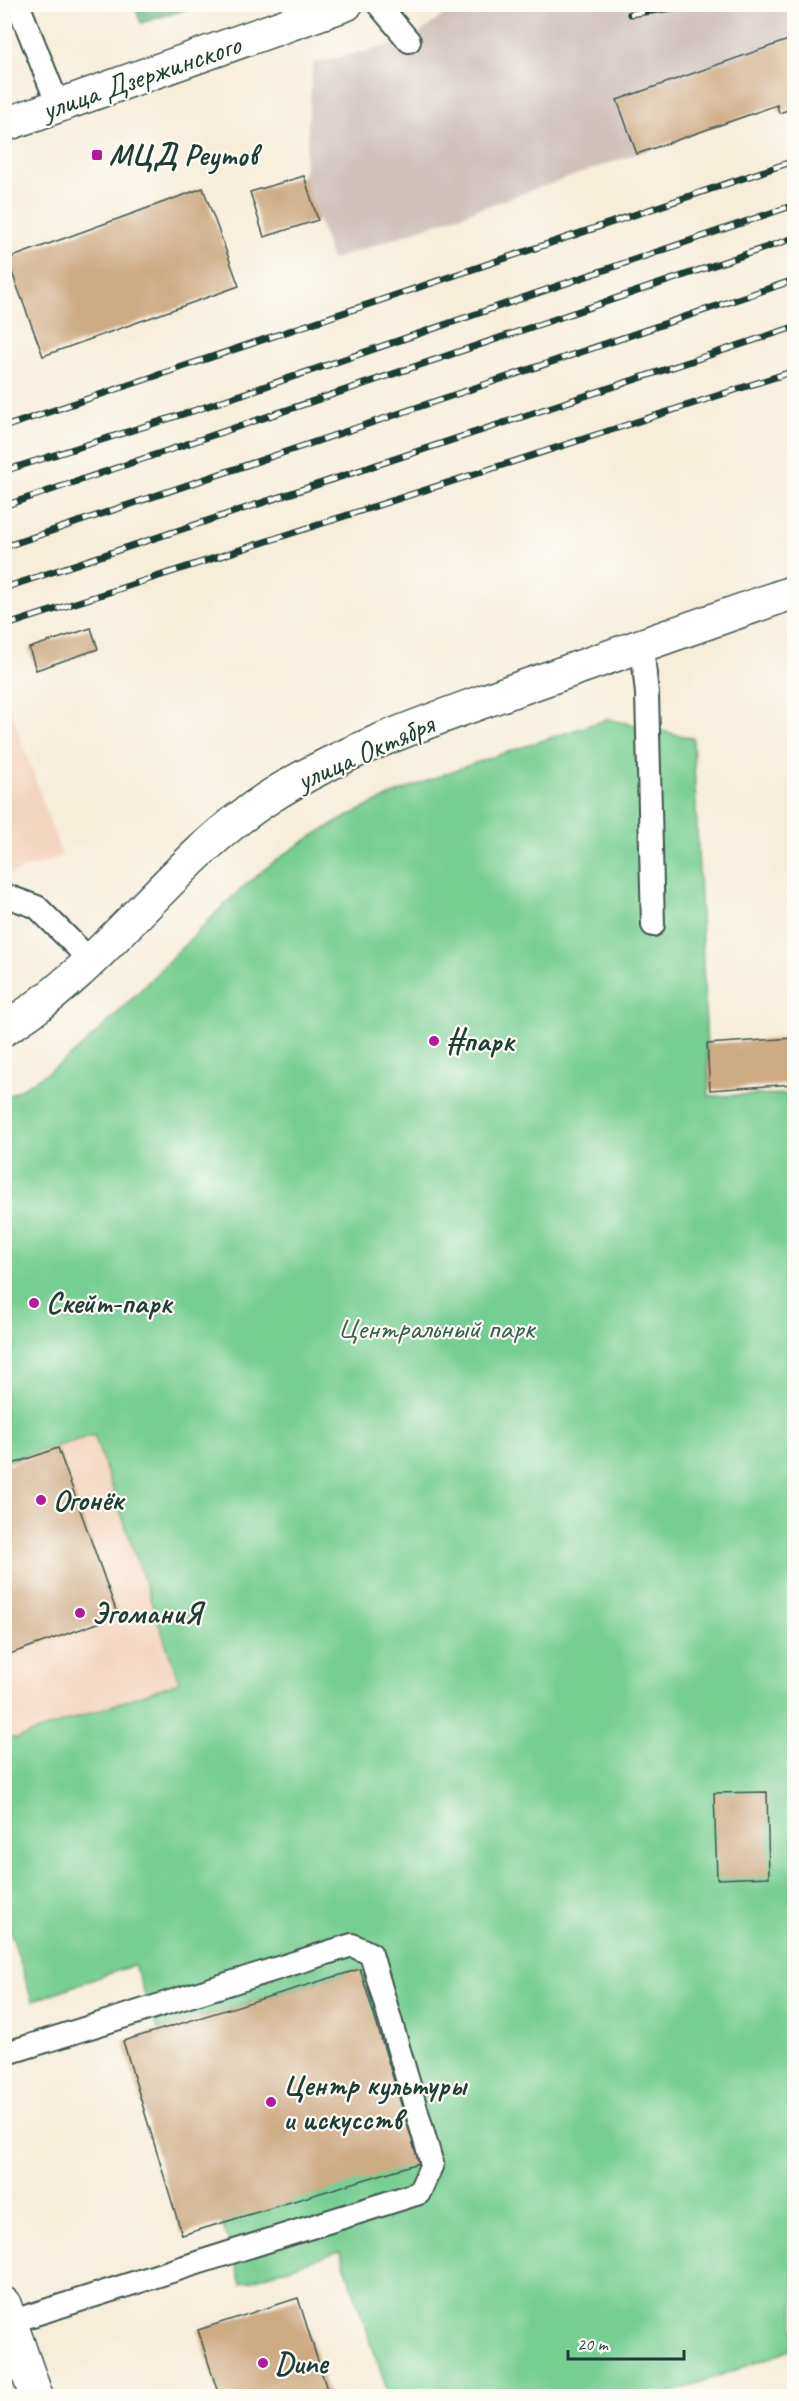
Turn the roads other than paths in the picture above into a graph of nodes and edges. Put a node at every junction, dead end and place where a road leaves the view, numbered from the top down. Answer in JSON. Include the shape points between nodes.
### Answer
{"nodes":[{"id":1,"x":18,"y":4,"type":"edge"},
{"id":2,"x":346,"y":4,"type":"edge"},
{"id":3,"x":378,"y":4,"type":"edge"},
{"id":4,"x":409,"y":41,"type":"dead end"},
{"id":5,"x":58,"y":105,"type":"junction"},
{"id":6,"x":4,"y":125,"type":"edge"},
{"id":7,"x":795,"y":592,"type":"edge"},
{"id":8,"x":642,"y":645,"type":"junction"},
{"id":9,"x":4,"y":895,"type":"edge"},
{"id":10,"x":653,"y":925,"type":"dead end"},
{"id":11,"x":91,"y":961,"type":"junction"},
{"id":12,"x":4,"y":1029,"type":"edge"},
{"id":13,"x":4,"y":2054,"type":"edge"},
{"id":14,"x":7,"y":2313,"type":"edge"},
{"id":15,"x":36,"y":2397,"type":"edge"}],
"edges":[{"from":1,"to":5,"type":"lane"},
{"from":2,"to":5,"type":"street","name":"улица Дзержинского"},
{"from":3,"to":4,"type":"lane"},
{"from":5,"to":6,"type":"street","name":"улица Дзержинского"},
{"from":7,"to":8,"type":"street","name":"улица Октября"},
{"from":8,"to":10,"type":"lane","via":[[647,694]]},
{"from":8,"to":11,"type":"street","name":"улица Октября","via":[[426,722],[321,767],[270,796],[189,864]]},
{"from":9,"to":11,"type":"lane","via":[[37,907]]},
{"from":11,"to":12,"type":"street","name":"улица Октября","via":[[29,1014]]},
{"from":13,"to":14,"type":"lane","via":[[352,1945],[371,1954],[432,2164],[419,2193]]},
{"from":14,"to":15,"type":"street"}]}
